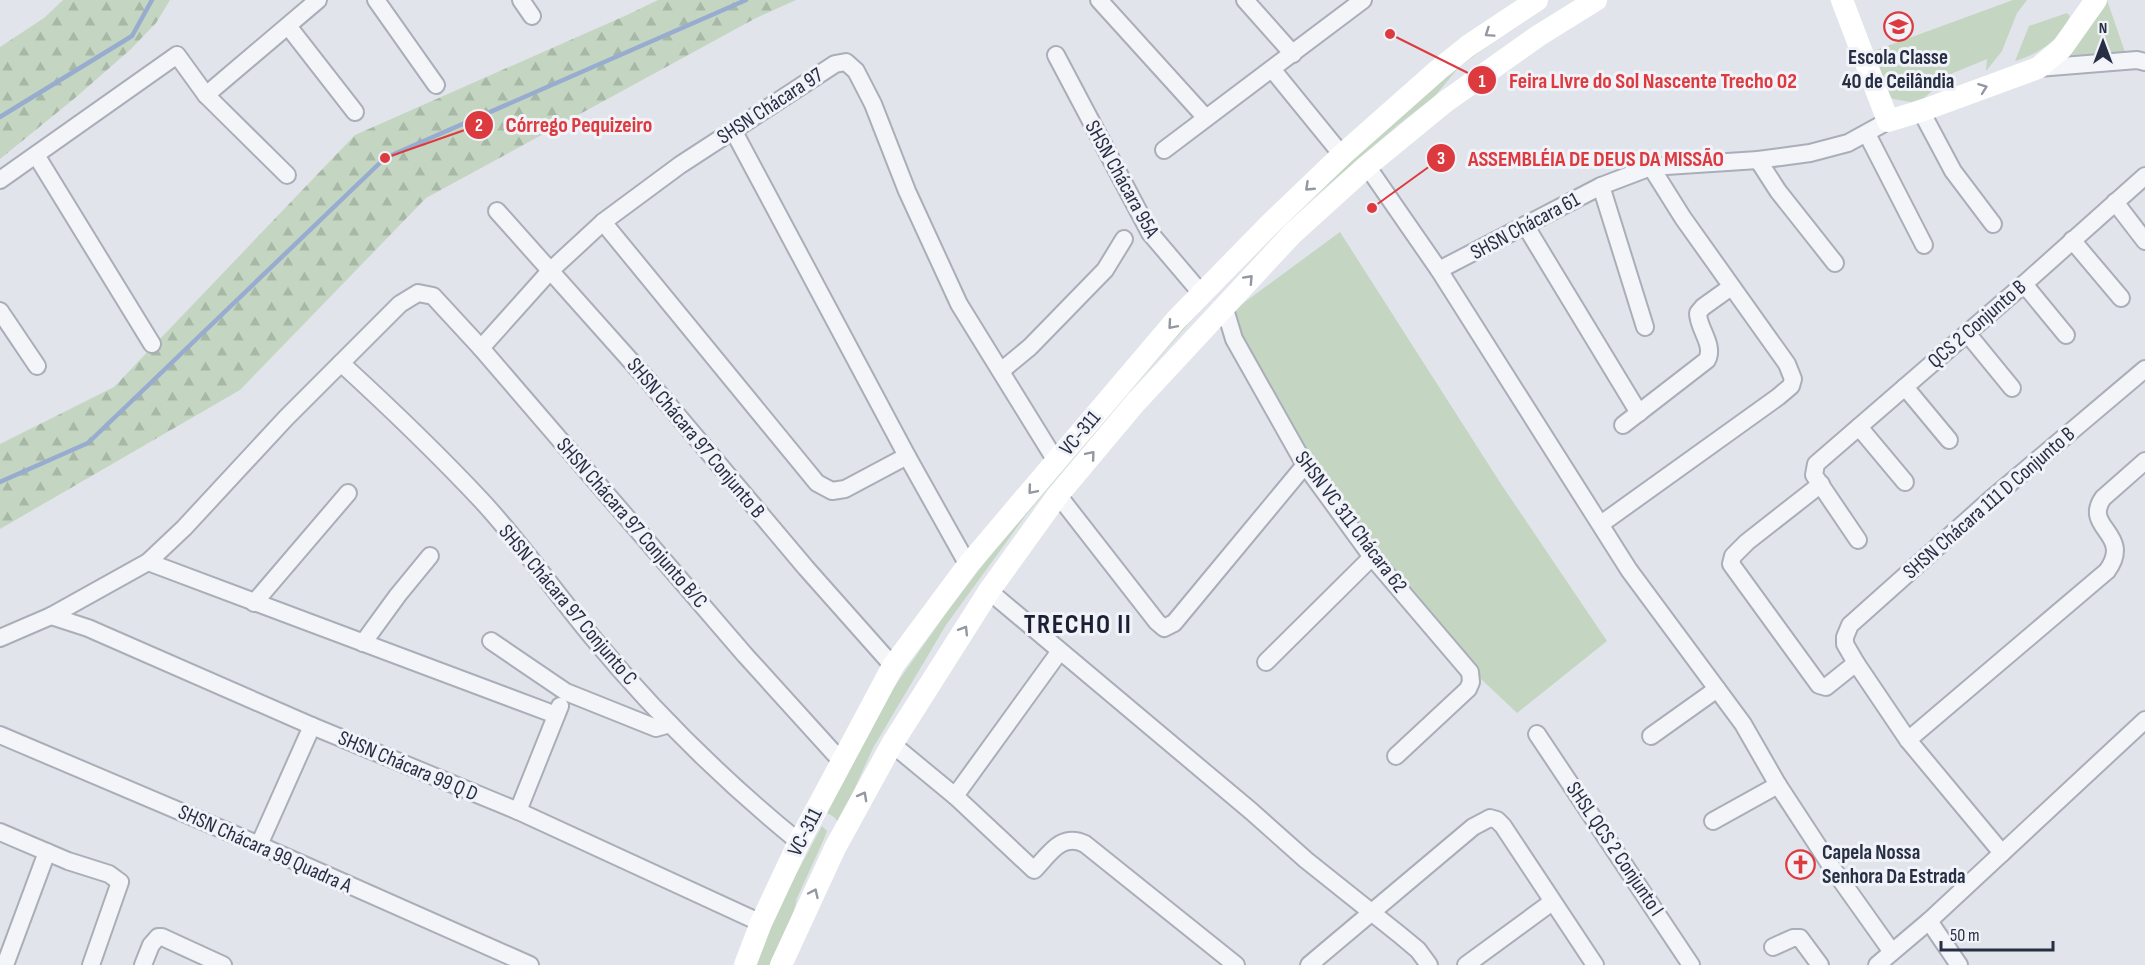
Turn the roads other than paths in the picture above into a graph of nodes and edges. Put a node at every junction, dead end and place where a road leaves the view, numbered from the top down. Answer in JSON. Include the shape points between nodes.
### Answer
{"nodes":[{"id":1,"x":318,"y":0,"type":"edge"},
{"id":2,"x":376,"y":0,"type":"edge"},
{"id":3,"x":521,"y":0,"type":"edge"},
{"id":4,"x":1099,"y":0,"type":"edge"},
{"id":5,"x":1245,"y":0,"type":"edge"},
{"id":6,"x":1363,"y":0,"type":"edge"},
{"id":7,"x":1537,"y":0,"type":"edge"},
{"id":8,"x":1546,"y":0,"type":"edge"},
{"id":9,"x":1596,"y":0,"type":"edge"},
{"id":10,"x":1842,"y":0,"type":"edge"},
{"id":11,"x":2096,"y":0,"type":"edge"},
{"id":12,"x":532,"y":16,"type":"dead end"},
{"id":13,"x":1511,"y":18,"type":"junction"},
{"id":14,"x":1559,"y":22,"type":"junction"},
{"id":15,"x":288,"y":26,"type":"junction"},
{"id":16,"x":1524,"y":45,"type":"junction"},
{"id":17,"x":1293,"y":54,"type":"junction"},
{"id":18,"x":1056,"y":56,"type":"dead end"},
{"id":19,"x":2145,"y":62,"type":"edge"},
{"id":20,"x":2038,"y":68,"type":"junction"},
{"id":21,"x":1272,"y":69,"type":"junction"},
{"id":22,"x":436,"y":85,"type":"dead end"},
{"id":23,"x":206,"y":95,"type":"junction"},
{"id":24,"x":1921,"y":111,"type":"junction"},
{"id":25,"x":355,"y":112,"type":"dead end"},
{"id":26,"x":1206,"y":118,"type":"junction"},
{"id":27,"x":1888,"y":121,"type":"junction"},
{"id":28,"x":733,"y":130,"type":"junction"},
{"id":29,"x":1867,"y":134,"type":"junction"},
{"id":30,"x":1164,"y":150,"type":"dead end"},
{"id":31,"x":36,"y":155,"type":"junction"},
{"id":32,"x":1342,"y":155,"type":"junction"},
{"id":33,"x":1758,"y":160,"type":"junction"},
{"id":34,"x":1367,"y":166,"type":"junction"},
{"id":35,"x":1651,"y":167,"type":"junction"},
{"id":36,"x":287,"y":175,"type":"dead end"},
{"id":37,"x":2145,"y":176,"type":"edge"},
{"id":38,"x":0,"y":180,"type":"edge"},
{"id":39,"x":1601,"y":186,"type":"junction"},
{"id":40,"x":2115,"y":202,"type":"junction"},
{"id":41,"x":497,"y":211,"type":"dead end"},
{"id":42,"x":603,"y":222,"type":"junction"},
{"id":43,"x":1993,"y":224,"type":"dead end"},
{"id":44,"x":1525,"y":225,"type":"junction"},
{"id":45,"x":1124,"y":239,"type":"dead end"},
{"id":46,"x":2073,"y":240,"type":"junction"},
{"id":47,"x":2145,"y":240,"type":"edge"},
{"id":48,"x":1924,"y":245,"type":"dead end"},
{"id":49,"x":1836,"y":263,"type":"dead end"},
{"id":50,"x":1439,"y":270,"type":"junction"},
{"id":51,"x":550,"y":271,"type":"junction"},
{"id":52,"x":2024,"y":284,"type":"junction"},
{"id":53,"x":1731,"y":287,"type":"junction"},
{"id":54,"x":1201,"y":293,"type":"junction"},
{"id":55,"x":2121,"y":298,"type":"dead end"},
{"id":56,"x":1224,"y":306,"type":"junction"},
{"id":57,"x":0,"y":311,"type":"edge"},
{"id":58,"x":1645,"y":327,"type":"dead end"},
{"id":59,"x":1203,"y":329,"type":"junction"},
{"id":60,"x":1967,"y":333,"type":"junction"},
{"id":61,"x":2067,"y":335,"type":"dead end"},
{"id":62,"x":1234,"y":339,"type":"junction"},
{"id":63,"x":152,"y":344,"type":"dead end"},
{"id":64,"x":481,"y":348,"type":"junction"},
{"id":65,"x":341,"y":363,"type":"junction"},
{"id":66,"x":37,"y":366,"type":"dead end"},
{"id":67,"x":2145,"y":369,"type":"edge"},
{"id":68,"x":1001,"y":371,"type":"junction"},
{"id":69,"x":1905,"y":387,"type":"junction"},
{"id":70,"x":2012,"y":388,"type":"dead end"},
{"id":71,"x":1639,"y":413,"type":"junction"},
{"id":72,"x":1623,"y":425,"type":"dead end"},
{"id":73,"x":1859,"y":427,"type":"junction"},
{"id":74,"x":1949,"y":440,"type":"dead end"},
{"id":75,"x":906,"y":456,"type":"junction"},
{"id":76,"x":1056,"y":461,"type":"junction"},
{"id":77,"x":2145,"y":461,"type":"edge"},
{"id":78,"x":1305,"y":465,"type":"junction"},
{"id":79,"x":1818,"y":479,"type":"junction"},
{"id":80,"x":1905,"y":482,"type":"dead end"},
{"id":81,"x":348,"y":493,"type":"dead end"},
{"id":82,"x":1058,"y":495,"type":"junction"},
{"id":83,"x":1601,"y":524,"type":"junction"},
{"id":84,"x":1858,"y":540,"type":"dead end"},
{"id":85,"x":430,"y":556,"type":"dead end"},
{"id":86,"x":1372,"y":557,"type":"junction"},
{"id":87,"x":148,"y":561,"type":"junction"},
{"id":88,"x":968,"y":566,"type":"junction"},
{"id":89,"x":988,"y":591,"type":"junction"},
{"id":90,"x":254,"y":603,"type":"junction"},
{"id":91,"x":51,"y":616,"type":"junction"},
{"id":92,"x":0,"y":638,"type":"edge"},
{"id":93,"x":491,"y":641,"type":"dead end"},
{"id":94,"x":363,"y":643,"type":"junction"},
{"id":95,"x":1060,"y":651,"type":"junction"},
{"id":96,"x":1266,"y":662,"type":"dead end"},
{"id":97,"x":1856,"y":663,"type":"junction"},
{"id":98,"x":893,"y":666,"type":"junction"},
{"id":99,"x":1717,"y":688,"type":"junction"},
{"id":100,"x":566,"y":693,"type":"junction"},
{"id":101,"x":556,"y":715,"type":"junction"},
{"id":102,"x":2145,"y":720,"type":"edge"},
{"id":103,"x":670,"y":724,"type":"junction"},
{"id":104,"x":312,"y":726,"type":"junction"},
{"id":105,"x":0,"y":735,"type":"edge"},
{"id":106,"x":1537,"y":735,"type":"dead end"},
{"id":107,"x":1652,"y":736,"type":"dead end"},
{"id":108,"x":1908,"y":740,"type":"junction"},
{"id":109,"x":892,"y":744,"type":"junction"},
{"id":110,"x":1396,"y":756,"type":"dead end"},
{"id":111,"x":842,"y":762,"type":"junction"},
{"id":112,"x":1779,"y":785,"type":"junction"},
{"id":113,"x":955,"y":796,"type":"junction"},
{"id":114,"x":518,"y":811,"type":"junction"},
{"id":115,"x":1713,"y":821,"type":"dead end"},
{"id":116,"x":0,"y":832,"type":"edge"},
{"id":117,"x":804,"y":833,"type":"junction"},
{"id":118,"x":259,"y":845,"type":"junction"},
{"id":119,"x":835,"y":848,"type":"junction"},
{"id":120,"x":47,"y":852,"type":"junction"},
{"id":121,"x":2001,"y":853,"type":"junction"},
{"id":122,"x":1552,"y":902,"type":"junction"},
{"id":123,"x":1372,"y":913,"type":"junction"},
{"id":124,"x":1929,"y":921,"type":"junction"},
{"id":125,"x":761,"y":923,"type":"junction"},
{"id":126,"x":1773,"y":947,"type":"dead end"},
{"id":127,"x":1892,"y":952,"type":"junction"},
{"id":128,"x":789,"y":955,"type":"edge"},
{"id":129,"x":5,"y":965,"type":"edge"},
{"id":130,"x":91,"y":965,"type":"edge"},
{"id":131,"x":143,"y":965,"type":"edge"},
{"id":132,"x":223,"y":965,"type":"edge"},
{"id":133,"x":530,"y":965,"type":"edge"},
{"id":134,"x":745,"y":965,"type":"edge"},
{"id":135,"x":1236,"y":965,"type":"edge"},
{"id":136,"x":1308,"y":965,"type":"edge"},
{"id":137,"x":1429,"y":965,"type":"edge"},
{"id":138,"x":1466,"y":965,"type":"edge"},
{"id":139,"x":1595,"y":965,"type":"edge"},
{"id":140,"x":1691,"y":965,"type":"edge"},
{"id":141,"x":1820,"y":965,"type":"edge"},
{"id":142,"x":1877,"y":965,"type":"edge"},
{"id":143,"x":1959,"y":965,"type":"edge"}],
"edges":[{"from":1,"to":15,"type":"street"},
{"from":2,"to":22,"type":"street"},
{"from":3,"to":12,"type":"street"},
{"from":4,"to":26,"type":"street"},
{"from":5,"to":17,"type":"street"},
{"from":6,"to":17,"type":"street"},
{"from":7,"to":13,"type":"main road","name":"VC-311"},
{"from":8,"to":14,"type":"main road"},
{"from":9,"to":14,"type":"main road"},
{"from":10,"to":27,"type":"main road"},
{"from":11,"to":20,"type":"main road","via":[[2062,48]]},
{"from":13,"to":16,"type":"main road"},
{"from":13,"to":32,"type":"main road","name":"VC-311","one_way":true,"via":[[1438,70]]},
{"from":14,"to":16,"type":"main road"},
{"from":15,"to":23,"type":"street"},
{"from":15,"to":25,"type":"street"},
{"from":16,"to":34,"type":"main road","via":[[1445,102]]},
{"from":17,"to":21,"type":"street"},
{"from":18,"to":54,"type":"street","name":"SHSN Chácara 95A","via":[[1150,233]]},
{"from":19,"to":20,"type":"street"},
{"from":24,"to":20,"type":"main road","one_way":true},
{"from":21,"to":26,"type":"street"},
{"from":21,"to":32,"type":"street"},
{"from":23,"to":31,"type":"street","via":[[177,56]]},
{"from":23,"to":36,"type":"street"},
{"from":24,"to":27,"type":"main road"},
{"from":24,"to":43,"type":"street","via":[[1953,171]]},
{"from":26,"to":30,"type":"street"},
{"from":27,"to":29,"type":"street","name":"SHSN Chácara 61"},
{"from":28,"to":42,"type":"street","name":"SHSN Chácara 97"},
{"from":28,"to":68,"type":"street","name":"SHSN Chácara 97","via":[[835,64],[851,65],[873,104],[907,191],[959,304]]},
{"from":28,"to":75,"type":"street"},
{"from":29,"to":33,"type":"street","name":"SHSN Chácara 61","via":[[1810,153]]},
{"from":29,"to":48,"type":"street"},
{"from":31,"to":38,"type":"street"},
{"from":31,"to":63,"type":"street"},
{"from":32,"to":54,"type":"main road","name":"VC-311","one_way":true},
{"from":33,"to":35,"type":"street","name":"SHSN Chácara 61"},
{"from":33,"to":49,"type":"street"},
{"from":34,"to":50,"type":"street"},
{"from":56,"to":34,"type":"main road","one_way":true,"via":[[1292,234]]},
{"from":35,"to":39,"type":"street","name":"SHSN Chácara 61"},
{"from":35,"to":53,"type":"street"},
{"from":37,"to":40,"type":"street","name":"QCS 2 Conjunto B"},
{"from":39,"to":44,"type":"street","name":"SHSN Chácara 61"},
{"from":39,"to":58,"type":"street"},
{"from":40,"to":46,"type":"street","name":"QCS 2 Conjunto B"},
{"from":40,"to":47,"type":"street"},
{"from":41,"to":51,"type":"street","name":"SHSN Chácara 97 Conjunto B"},
{"from":42,"to":51,"type":"street","name":"SHSN Chácara 97"},
{"from":42,"to":75,"type":"street","via":[[817,483],[832,491],[845,489]]},
{"from":44,"to":50,"type":"street","name":"SHSN Chácara 61"},
{"from":44,"to":71,"type":"street"},
{"from":45,"to":68,"type":"street","via":[[1105,270]]},
{"from":46,"to":52,"type":"street","name":"QCS 2 Conjunto B"},
{"from":46,"to":55,"type":"street"},
{"from":50,"to":83,"type":"street"},
{"from":51,"to":64,"type":"street","name":"SHSN Chácara 97"},
{"from":51,"to":98,"type":"street","name":"SHSN Chácara 97 Conjunto B"},
{"from":52,"to":60,"type":"street","name":"QCS 2 Conjunto B"},
{"from":52,"to":61,"type":"street"},
{"from":53,"to":71,"type":"street","via":[[1698,314],[1710,351],[1707,360]]},
{"from":53,"to":83,"type":"street","via":[[1787,364],[1792,382],[1778,397]]},
{"from":54,"to":76,"type":"main road","name":"VC-311","one_way":true},
{"from":56,"to":59,"type":"main road"},
{"from":56,"to":62,"type":"street","name":"SHSN VC 311 Chácara 62"},
{"from":57,"to":66,"type":"street"},
{"from":59,"to":62,"type":"street"},
{"from":82,"to":59,"type":"main road","one_way":true},
{"from":60,"to":69,"type":"street","name":"QCS 2 Conjunto B"},
{"from":60,"to":70,"type":"street"},
{"from":62,"to":78,"type":"street","name":"SHSN VC 311 Chácara 62"},
{"from":64,"to":65,"type":"street","name":"SHSN Chácara 97 Conjunto B/C","via":[[433,296],[418,293],[400,304]]},
{"from":64,"to":111,"type":"street","name":"SHSN Chácara 97 Conjunto B/C"},
{"from":65,"to":87,"type":"street"},
{"from":65,"to":103,"type":"street","name":"SHSN Chácara 97 Conjunto C","via":[[482,501],[594,639]]},
{"from":67,"to":97,"type":"street","name":"SHSN Chácara 111 D Conjunto B","via":[[1850,625],[1845,644]]},
{"from":68,"to":76,"type":"street","name":"SHSN Chácara 97"},
{"from":69,"to":73,"type":"street","name":"QCS 2 Conjunto B"},
{"from":69,"to":74,"type":"street"},
{"from":71,"to":72,"type":"street"},
{"from":73,"to":79,"type":"street","name":"QCS 2 Conjunto B","via":[[1816,464]]},
{"from":73,"to":80,"type":"street"},
{"from":75,"to":88,"type":"street"},
{"from":76,"to":88,"type":"main road","name":"VC-311","one_way":true},
{"from":77,"to":108,"type":"street","via":[[2099,504],[2097,516],[2116,550],[2115,561],[2107,571]]},
{"from":78,"to":82,"type":"street","via":[[1174,623],[1164,628]]},
{"from":78,"to":86,"type":"street","name":"SHSN VC 311 Chácara 62"},
{"from":79,"to":84,"type":"street"},
{"from":79,"to":97,"type":"street","name":"QCS 2 Conjunto B","via":[[1732,556],[1731,564],[1819,684],[1826,687]]},
{"from":81,"to":90,"type":"street"},
{"from":82,"to":89,"type":"main road"},
{"from":83,"to":99,"type":"street","via":[[1649,600]]},
{"from":85,"to":94,"type":"street"},
{"from":86,"to":96,"type":"street"},
{"from":86,"to":110,"type":"street","name":"SHSN VC 311 Chácara 62","via":[[1471,676],[1468,690]]},
{"from":87,"to":90,"type":"street"},
{"from":87,"to":91,"type":"street"},
{"from":88,"to":98,"type":"main road","name":"VC-311"},
{"from":89,"to":95,"type":"street"},
{"from":109,"to":89,"type":"main road","one_way":true},
{"from":90,"to":94,"type":"street"},
{"from":91,"to":92,"type":"street"},
{"from":91,"to":104,"type":"street","name":"SHSN Chácara 99 Q D","via":[[88,628]]},
{"from":93,"to":100,"type":"street"},
{"from":94,"to":101,"type":"street"},
{"from":95,"to":113,"type":"street"},
{"from":95,"to":123,"type":"street"},
{"from":97,"to":108,"type":"street"},
{"from":98,"to":111,"type":"main road","name":"VC-311"},
{"from":99,"to":107,"type":"street"},
{"from":99,"to":112,"type":"street"},
{"from":100,"to":101,"type":"street"},
{"from":100,"to":103,"type":"street","via":[[656,728]]},
{"from":101,"to":114,"type":"street"},
{"from":102,"to":121,"type":"street"},
{"from":103,"to":117,"type":"street","name":"SHSN Chácara 97 Conjunto C","via":[[720,776]]},
{"from":104,"to":114,"type":"street","name":"SHSN Chácara 99 Q D"},
{"from":104,"to":118,"type":"street"},
{"from":105,"to":118,"type":"street","name":"SHSN Chácara 99 Quadra A"},
{"from":106,"to":140,"type":"street","name":"SHSL QCS 2 Conjunto I"},
{"from":108,"to":121,"type":"street"},
{"from":109,"to":113,"type":"street"},
{"from":119,"to":109,"type":"main road","one_way":true},
{"from":111,"to":117,"type":"main road","name":"VC-311"},
{"from":112,"to":115,"type":"street"},
{"from":112,"to":127,"type":"street"},
{"from":113,"to":135,"type":"street","via":[[1034,870],[1067,840],[1084,844]]},
{"from":114,"to":125,"type":"street","name":"SHSN Chácara 99 Q D"},
{"from":116,"to":120,"type":"street"},
{"from":117,"to":119,"type":"main road","via":[[820,821],[831,826],[837,836]]},
{"from":117,"to":125,"type":"main road","name":"VC-311"},
{"from":118,"to":133,"type":"street","name":"SHSN Chácara 99 Quadra A"},
{"from":128,"to":119,"type":"main road","one_way":true},
{"from":120,"to":129,"type":"street"},
{"from":120,"to":130,"type":"street","via":[[109,874],[120,882]]},
{"from":121,"to":124,"type":"street"},
{"from":122,"to":123,"type":"street","via":[[1503,826],[1490,818],[1473,827]]},
{"from":122,"to":138,"type":"street"},
{"from":122,"to":139,"type":"street"},
{"from":123,"to":136,"type":"street"},
{"from":123,"to":137,"type":"street","via":[[1418,950]]},
{"from":124,"to":127,"type":"street"},
{"from":124,"to":143,"type":"street"},
{"from":125,"to":134,"type":"main road","name":"VC-311"},
{"from":126,"to":141,"type":"street","via":[[1800,938]]},
{"from":127,"to":142,"type":"street"},
{"from":131,"to":132,"type":"street","via":[[153,941],[162,937]]}]}
